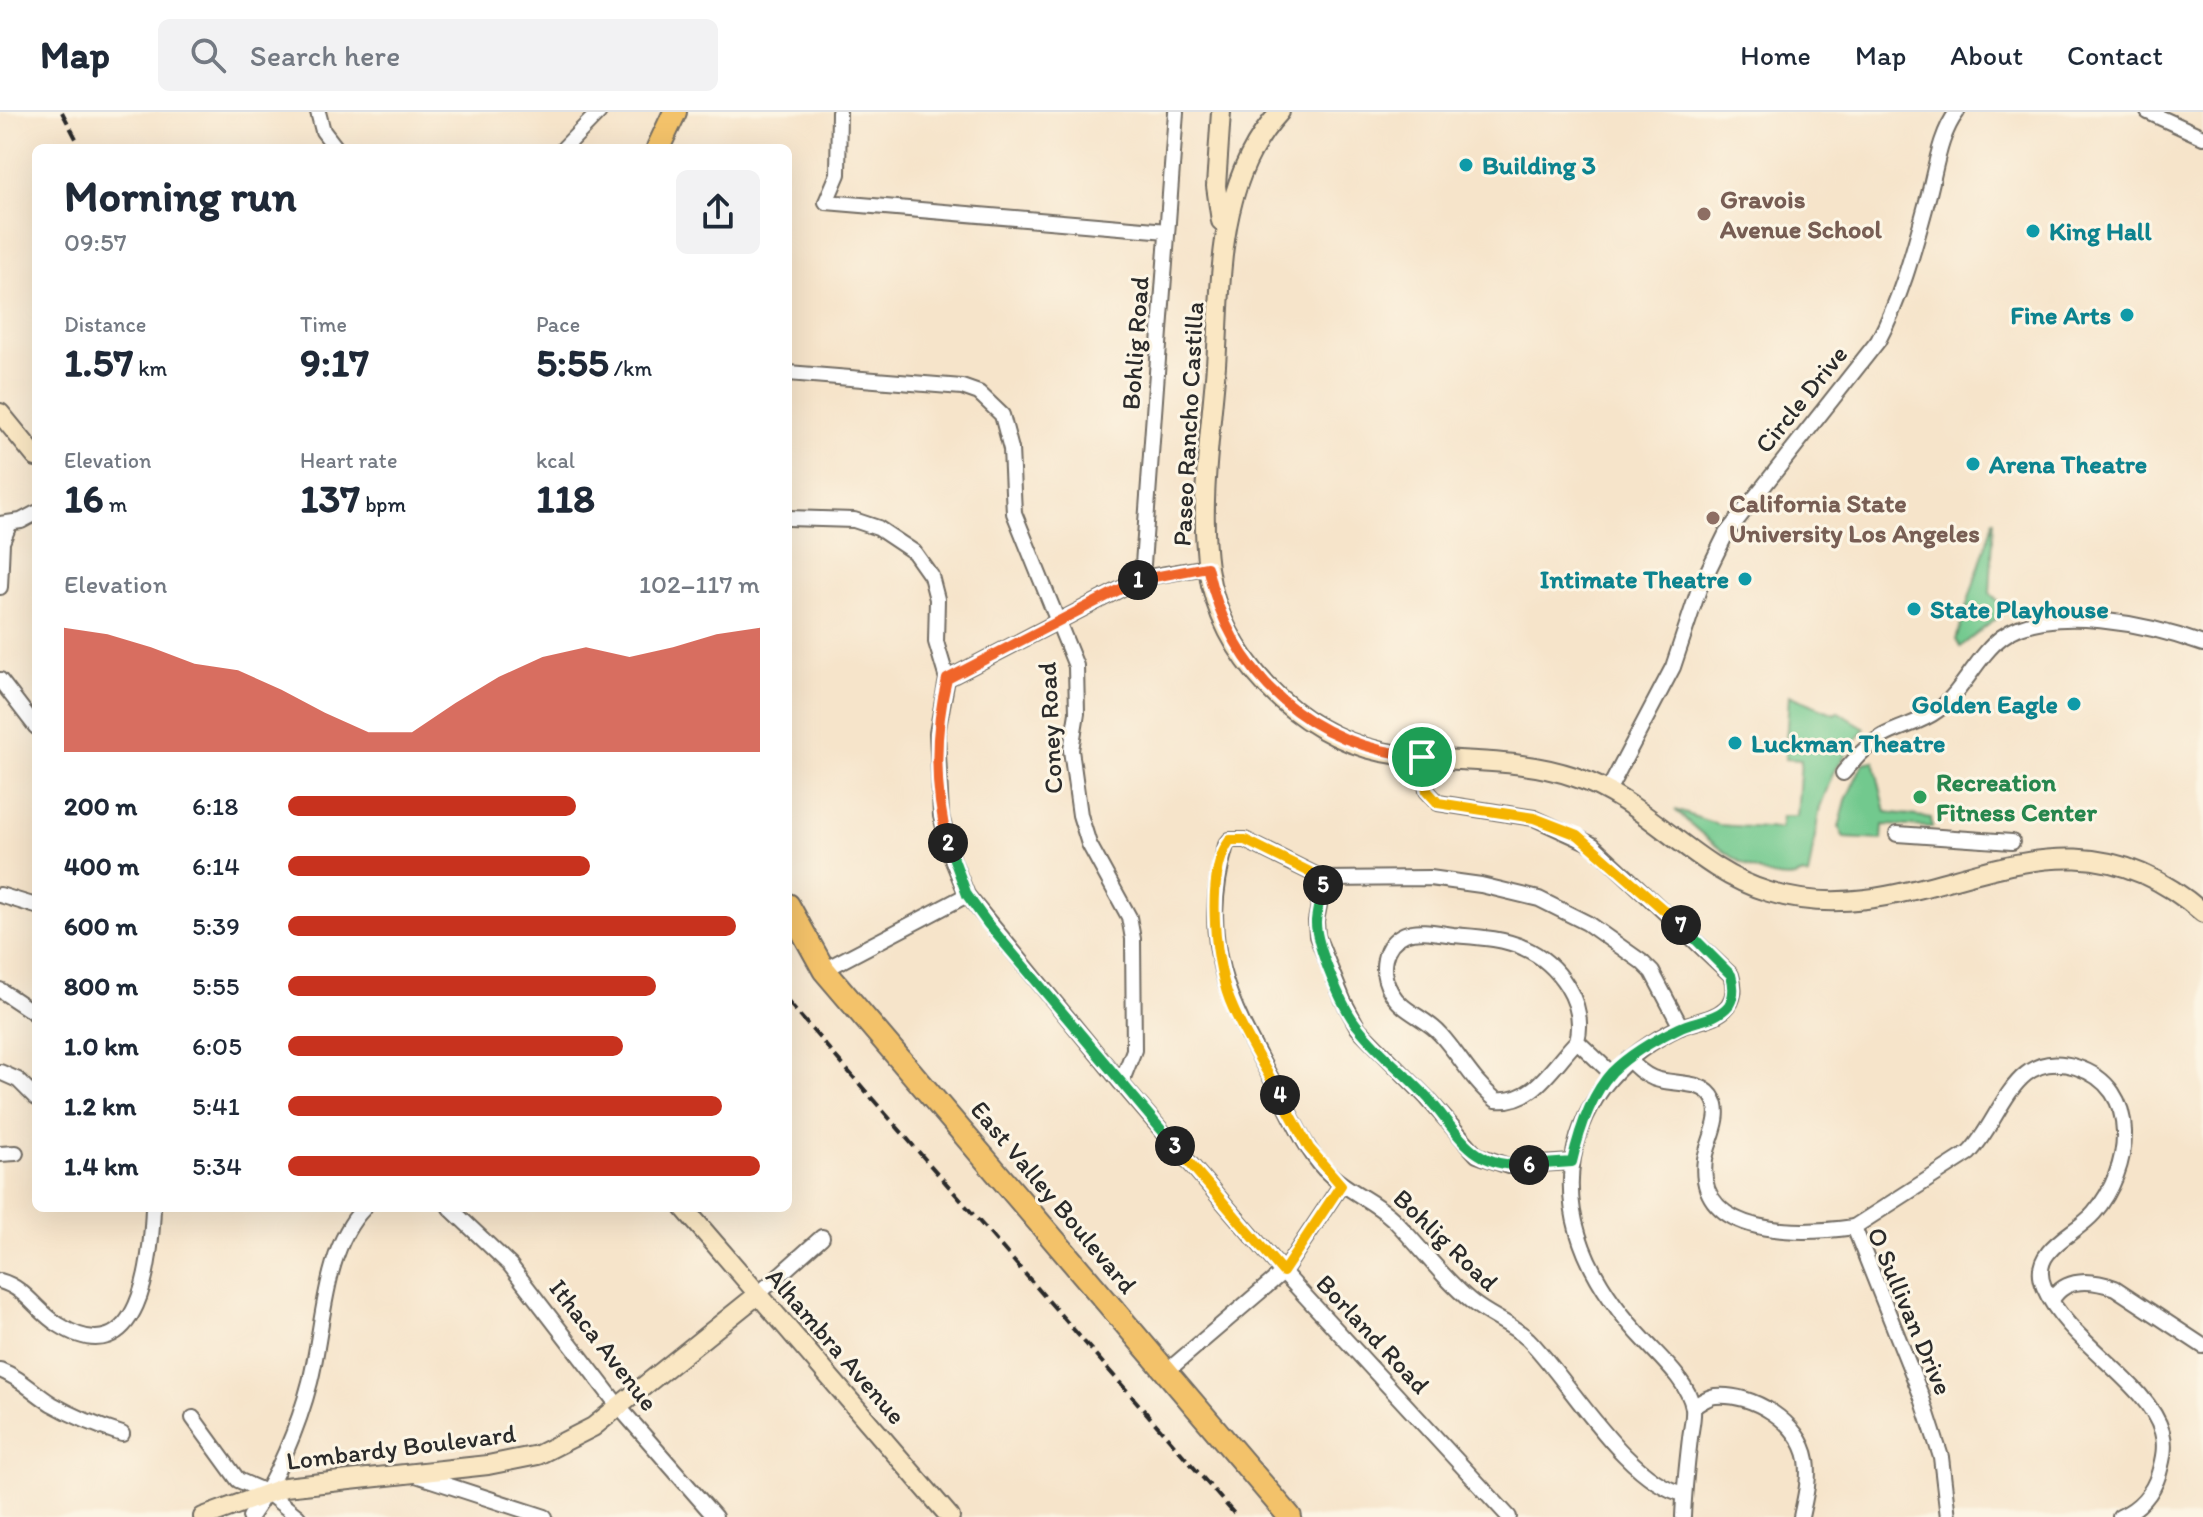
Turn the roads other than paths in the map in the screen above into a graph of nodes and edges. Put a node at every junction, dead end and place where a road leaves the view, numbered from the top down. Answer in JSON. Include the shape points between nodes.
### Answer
{"nodes":[{"id":1,"x":318,"y":112,"type":"edge"},
{"id":2,"x":599,"y":112,"type":"edge"},
{"id":3,"x":675,"y":112,"type":"edge"},
{"id":4,"x":839,"y":112,"type":"edge"},
{"id":5,"x":1176,"y":112,"type":"edge"},
{"id":6,"x":1221,"y":112,"type":"edge"},
{"id":7,"x":1280,"y":112,"type":"edge"},
{"id":8,"x":1957,"y":112,"type":"edge"},
{"id":9,"x":2148,"y":112,"type":"edge"},
{"id":10,"x":2203,"y":137,"type":"edge"},
{"id":11,"x":333,"y":144,"type":"edge"},
{"id":12,"x":568,"y":144,"type":"edge"},
{"id":13,"x":660,"y":144,"type":"edge"},
{"id":14,"x":1167,"y":231,"type":"junction"},
{"id":15,"x":1224,"y":239,"type":"junction"},
{"id":16,"x":792,"y":373,"type":"edge"},
{"id":17,"x":0,"y":413,"type":"edge"},
{"id":18,"x":32,"y":452,"type":"edge"},
{"id":19,"x":32,"y":514,"type":"edge"},
{"id":20,"x":792,"y":518,"type":"edge"},
{"id":21,"x":4,"y":524,"type":"edge"},
{"id":22,"x":1207,"y":567,"type":"junction"},
{"id":23,"x":1142,"y":578,"type":"junction"},
{"id":24,"x":0,"y":587,"type":"edge"},
{"id":25,"x":1060,"y":622,"type":"junction"},
{"id":26,"x":2203,"y":644,"type":"edge"},
{"id":27,"x":947,"y":679,"type":"junction"},
{"id":28,"x":2,"y":689,"type":"edge"},
{"id":29,"x":32,"y":723,"type":"edge"},
{"id":30,"x":1422,"y":757,"type":"junction"},
{"id":31,"x":1843,"y":773,"type":"dead end"},
{"id":32,"x":1609,"y":789,"type":"junction"},
{"id":33,"x":1897,"y":834,"type":"dead end"},
{"id":34,"x":2012,"y":842,"type":"dead end"},
{"id":35,"x":1324,"y":879,"type":"junction"},
{"id":36,"x":0,"y":895,"type":"edge"},
{"id":37,"x":967,"y":895,"type":"junction"},
{"id":38,"x":32,"y":905,"type":"edge"},
{"id":39,"x":792,"y":912,"type":"edge"},
{"id":40,"x":2203,"y":913,"type":"edge"},
{"id":41,"x":824,"y":970,"type":"junction"},
{"id":42,"x":0,"y":990,"type":"edge"},
{"id":43,"x":32,"y":1011,"type":"edge"},
{"id":44,"x":1681,"y":1027,"type":"junction"},
{"id":45,"x":1577,"y":1041,"type":"junction"},
{"id":46,"x":1628,"y":1059,"type":"junction"},
{"id":47,"x":0,"y":1072,"type":"edge"},
{"id":48,"x":1611,"y":1073,"type":"junction"},
{"id":49,"x":1121,"y":1083,"type":"junction"},
{"id":50,"x":32,"y":1094,"type":"edge"},
{"id":51,"x":16,"y":1153,"type":"dead end"},
{"id":52,"x":0,"y":1154,"type":"edge"},
{"id":53,"x":1572,"y":1162,"type":"junction"},
{"id":54,"x":1341,"y":1185,"type":"junction"},
{"id":55,"x":153,"y":1212,"type":"edge"},
{"id":56,"x":361,"y":1212,"type":"edge"},
{"id":57,"x":454,"y":1212,"type":"edge"},
{"id":58,"x":687,"y":1212,"type":"edge"},
{"id":59,"x":1854,"y":1227,"type":"junction"},
{"id":60,"x":822,"y":1237,"type":"dead end"},
{"id":61,"x":1283,"y":1272,"type":"junction"},
{"id":62,"x":0,"y":1281,"type":"edge"},
{"id":63,"x":756,"y":1296,"type":"junction"},
{"id":64,"x":2052,"y":1300,"type":"junction"},
{"id":65,"x":2203,"y":1346,"type":"edge"},
{"id":66,"x":0,"y":1370,"type":"edge"},
{"id":67,"x":1166,"y":1372,"type":"junction"},
{"id":68,"x":619,"y":1407,"type":"junction"},
{"id":69,"x":1693,"y":1407,"type":"junction"},
{"id":70,"x":193,"y":1418,"type":"dead end"},
{"id":71,"x":122,"y":1434,"type":"dead end"},
{"id":72,"x":408,"y":1473,"type":"junction"},
{"id":73,"x":268,"y":1493,"type":"junction"},
{"id":74,"x":1684,"y":1494,"type":"junction"},
{"id":75,"x":203,"y":1517,"type":"edge"},
{"id":76,"x":250,"y":1517,"type":"edge"},
{"id":77,"x":298,"y":1517,"type":"edge"},
{"id":78,"x":545,"y":1517,"type":"edge"},
{"id":79,"x":715,"y":1517,"type":"edge"},
{"id":80,"x":950,"y":1517,"type":"edge"},
{"id":81,"x":1290,"y":1517,"type":"edge"},
{"id":82,"x":1509,"y":1517,"type":"edge"},
{"id":83,"x":1683,"y":1517,"type":"edge"},
{"id":84,"x":1801,"y":1517,"type":"edge"},
{"id":85,"x":1948,"y":1517,"type":"edge"},
{"id":86,"x":2120,"y":1517,"type":"edge"}],
"edges":[{"from":1,"to":11,"type":"street"},
{"from":2,"to":12,"type":"street"},
{"from":3,"to":13,"type":"main road"},
{"from":4,"to":14,"type":"street","via":[[838,174],[826,202]]},
{"from":5,"to":14,"type":"street","name":"Bohlig Road"},
{"from":6,"to":15,"type":"street","via":[[1216,186]]},
{"from":7,"to":15,"type":"street","name":"Paseo Rancho Castilla","via":[[1238,178]]},
{"from":8,"to":32,"type":"street","name":"Circle Drive","via":[[1889,320],[1726,534],[1699,589],[1673,667]]},
{"from":9,"to":10,"type":"street"},
{"from":14,"to":23,"type":"street","name":"Bohlig Road"},
{"from":15,"to":22,"type":"street","name":"Paseo Rancho Castilla"},
{"from":16,"to":25,"type":"street","name":"Coney Road","via":[[962,387],[979,393],[1002,415],[1011,449],[1014,513]]},
{"from":17,"to":18,"type":"street"},
{"from":19,"to":21,"type":"street"},
{"from":20,"to":27,"type":"street","name":"Borland Road","via":[[854,520],[878,528],[914,552],[931,576],[937,599],[936,642]]},
{"from":21,"to":24,"type":"street"},
{"from":22,"to":23,"type":"street"},
{"from":22,"to":30,"type":"street","name":"Paseo Rancho Castilla","via":[[1236,644],[1282,701],[1320,728],[1356,744]]},
{"from":23,"to":25,"type":"street"},
{"from":25,"to":27,"type":"street"},
{"from":25,"to":49,"type":"street","name":"Coney Road","via":[[1077,676],[1071,750],[1080,815],[1089,844],[1129,917],[1133,939],[1134,1050]]},
{"from":26,"to":31,"type":"street","via":[[2126,623],[2029,622],[2001,638],[1949,701],[1928,717],[1885,734]]},
{"from":27,"to":37,"type":"street","name":"Borland Road","via":[[937,733],[941,816]]},
{"from":28,"to":29,"type":"street"},
{"from":30,"to":32,"type":"street","name":"Paseo Rancho Castilla","via":[[1548,769]]},
{"from":30,"to":44,"type":"street","via":[[1427,791],[1438,803],[1534,818],[1578,835],[1722,963],[1734,986],[1727,1007]]},
{"from":32,"to":40,"type":"street","name":"Paseo Rancho Castilla","via":[[1719,869],[1790,897],[1874,899],[2007,864],[2074,856],[2145,876]]},
{"from":33,"to":34,"type":"street"},
{"from":35,"to":44,"type":"street","via":[[1430,878],[1539,899],[1587,923],[1642,962]]},
{"from":35,"to":53,"type":"street","via":[[1317,936],[1358,1028],[1477,1155],[1508,1166]]},
{"from":35,"to":54,"type":"street","name":"Bohlig Road","via":[[1245,840],[1230,840],[1215,891],[1215,923],[1226,990],[1309,1148]]},
{"from":36,"to":38,"type":"street"},
{"from":37,"to":41,"type":"street"},
{"from":37,"to":49,"type":"street","name":"Borland Road"},
{"from":39,"to":41,"type":"main road","name":"East Valley Boulevard"},
{"from":41,"to":67,"type":"main road","name":"East Valley Boulevard"},
{"from":42,"to":43,"type":"street"},
{"from":44,"to":46,"type":"street"},
{"from":45,"to":45,"type":"street","via":[[1527,1095],[1496,1100],[1441,1033],[1391,993],[1384,965],[1387,951],[1394,940],[1417,931],[1526,948],[1550,964],[1573,996],[1580,1018]]},
{"from":45,"to":48,"type":"street"},
{"from":46,"to":48,"type":"street"},
{"from":46,"to":59,"type":"street","name":"O Sullivan Drive","via":[[1653,1079],[1694,1085],[1714,1099],[1717,1114],[1704,1163],[1707,1184],[1725,1211],[1759,1229],[1781,1232]]},
{"from":47,"to":50,"type":"street"},
{"from":48,"to":53,"type":"street","via":[[1583,1121]]},
{"from":49,"to":61,"type":"street","name":"Borland Road"},
{"from":51,"to":52,"type":"street"},
{"from":53,"to":69,"type":"street","via":[[1574,1215],[1592,1271],[1626,1321],[1682,1385]]},
{"from":54,"to":61,"type":"street"},
{"from":54,"to":74,"type":"street","name":"Bohlig Road","via":[[1388,1215],[1470,1301],[1525,1336],[1590,1417],[1648,1477],[1664,1490]]},
{"from":55,"to":62,"type":"street","via":[[145,1285],[135,1311],[105,1336],[62,1328],[21,1291]]},
{"from":56,"to":73,"type":"street","via":[[344,1239],[309,1385]]},
{"from":57,"to":68,"type":"street","name":"Ithaca Avenue","via":[[510,1265]]},
{"from":58,"to":63,"type":"street","name":"Alhambra Avenue"},
{"from":59,"to":64,"type":"street","via":[[1969,1153],[2023,1073],[2057,1064],[2088,1071],[2102,1081],[2121,1110],[2124,1156],[2106,1199],[2049,1251],[2042,1264],[2040,1277]]},
{"from":59,"to":85,"type":"street","name":"O Sullivan Drive","via":[[1921,1395],[1941,1457]]},
{"from":60,"to":63,"type":"street","name":"Lombardy Boulevard"},
{"from":61,"to":67,"type":"street"},
{"from":61,"to":82,"type":"street","name":"Borland Road"},
{"from":63,"to":68,"type":"street","name":"Lombardy Boulevard"},
{"from":63,"to":80,"type":"street","name":"Alhambra Avenue"},
{"from":64,"to":65,"type":"street","via":[[2071,1283],[2103,1284]]},
{"from":64,"to":86,"type":"street","via":[[2056,1313],[2130,1387],[2162,1430],[2164,1453],[2155,1485],[2140,1505]]},
{"from":66,"to":71,"type":"street","via":[[85,1422]]},
{"from":67,"to":81,"type":"main road","name":"East Valley Boulevard"},
{"from":68,"to":72,"type":"street","name":"Lombardy Boulevard","via":[[574,1439],[538,1455]]},
{"from":68,"to":79,"type":"street","name":"Ithaca Avenue"},
{"from":69,"to":74,"type":"street"},
{"from":69,"to":84,"type":"street","via":[[1712,1396],[1730,1396],[1758,1404],[1796,1434],[1807,1458]]},
{"from":70,"to":73,"type":"street","via":[[238,1480]]},
{"from":72,"to":73,"type":"street","name":"Lombardy Boulevard"},
{"from":72,"to":78,"type":"street"},
{"from":73,"to":75,"type":"street","name":"Lombardy Boulevard"},
{"from":73,"to":76,"type":"street"},
{"from":73,"to":77,"type":"street"},
{"from":74,"to":83,"type":"street"}]}
